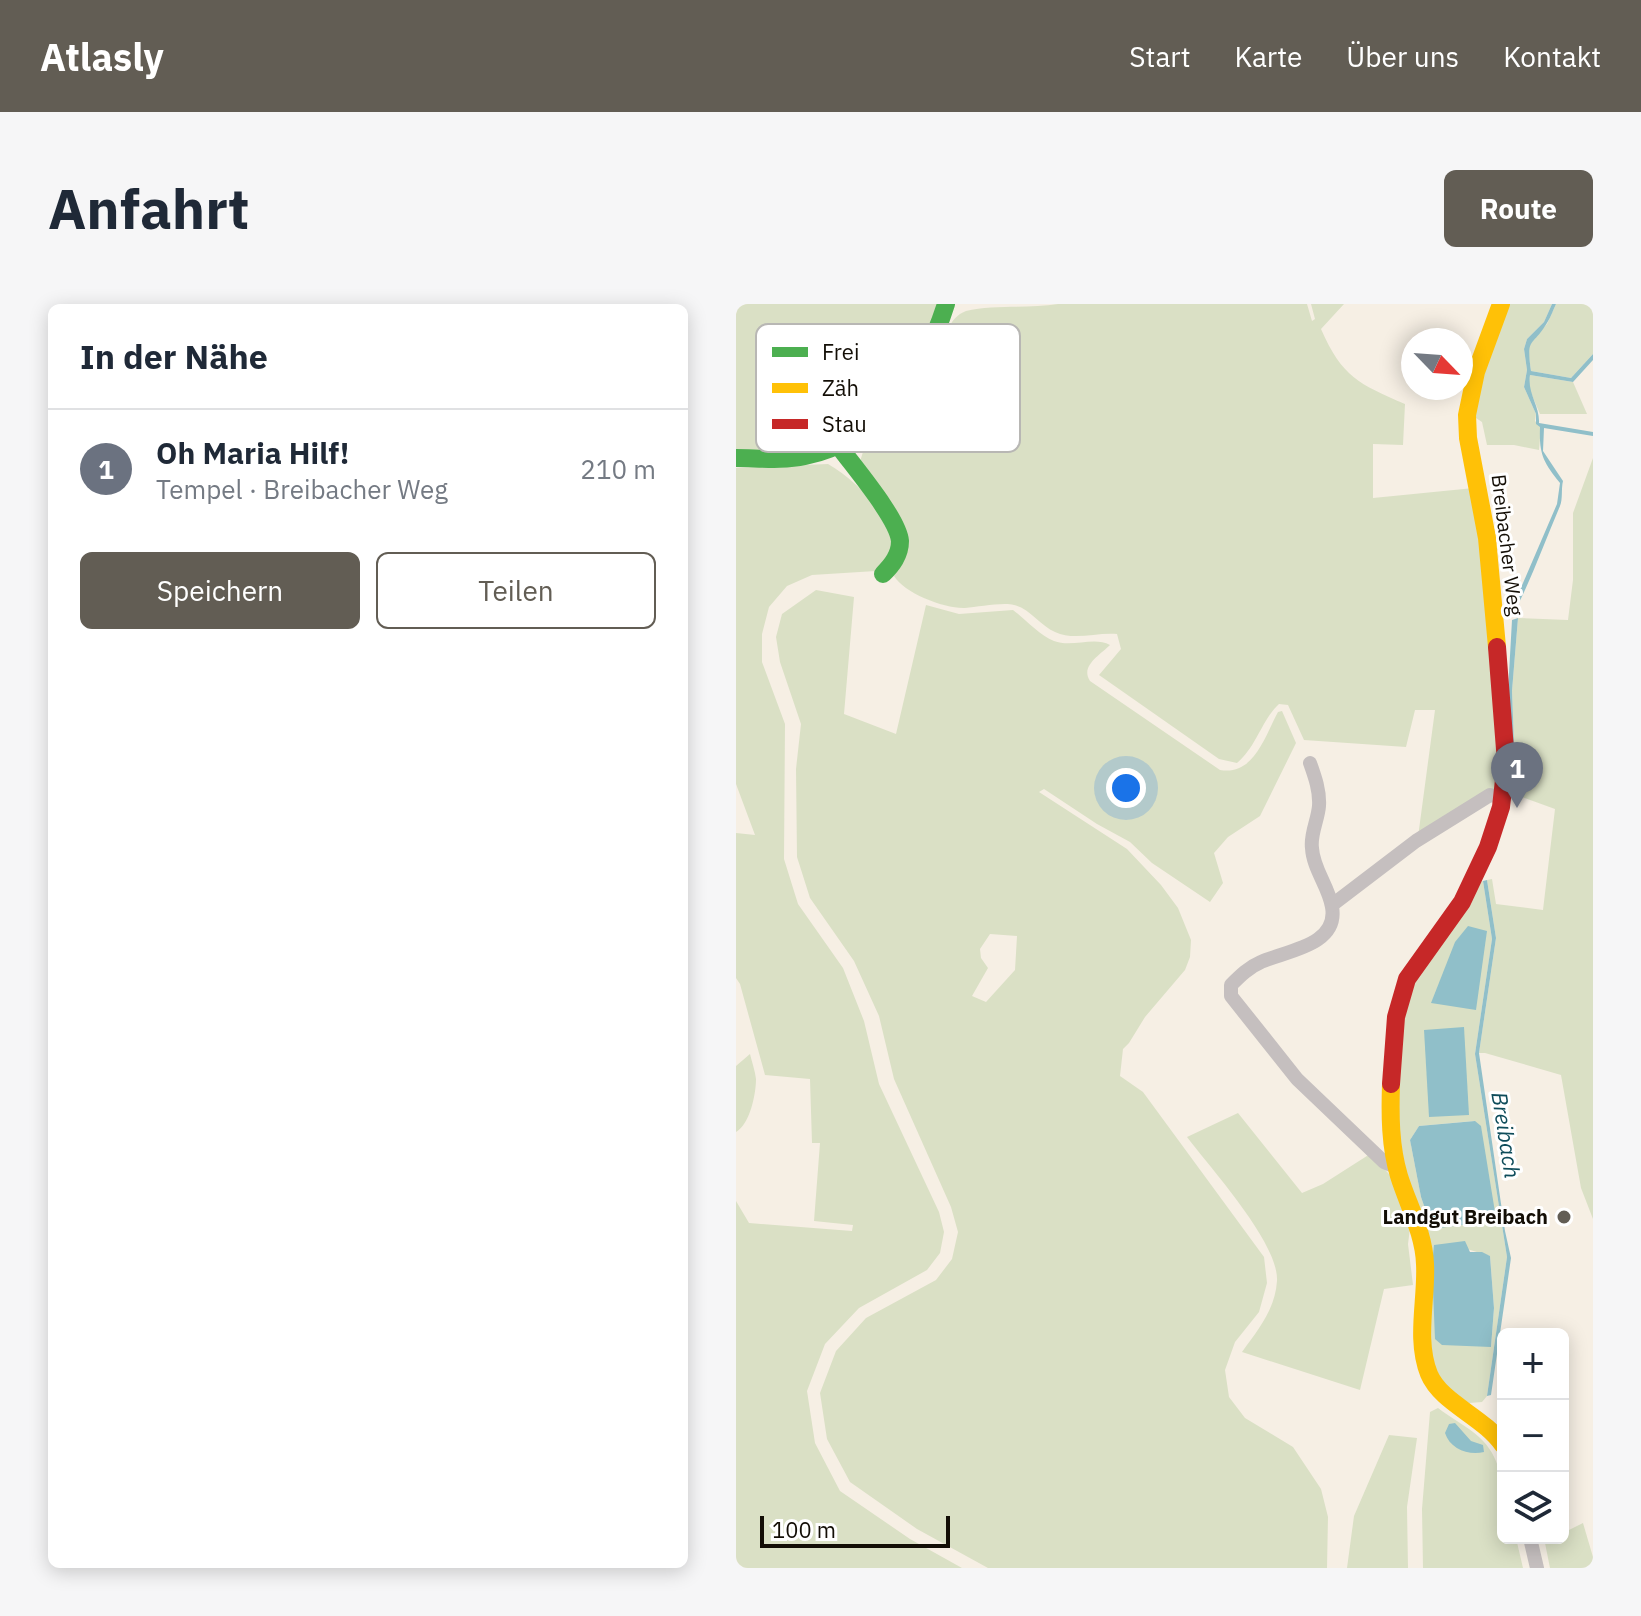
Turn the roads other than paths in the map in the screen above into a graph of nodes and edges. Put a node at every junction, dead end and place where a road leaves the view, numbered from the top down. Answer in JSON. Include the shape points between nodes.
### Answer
{"nodes":[{"id":1,"x":946,"y":304,"type":"edge"},
{"id":2,"x":1501,"y":304,"type":"edge"},
{"id":3,"x":940,"y":324,"type":"edge"},
{"id":4,"x":817,"y":452,"type":"edge"},
{"id":5,"x":843,"y":452,"type":"edge"},
{"id":6,"x":736,"y":458,"type":"edge"},
{"id":7,"x":883,"y":574,"type":"dead end"},
{"id":8,"x":1310,"y":763,"type":"dead end"},
{"id":9,"x":1504,"y":798,"type":"junction"},
{"id":10,"x":1332,"y":905,"type":"junction"},
{"id":11,"x":1396,"y":1167,"type":"junction"},
{"id":12,"x":1497,"y":1434,"type":"edge"},
{"id":13,"x":1531,"y":1544,"type":"edge"},
{"id":14,"x":1537,"y":1568,"type":"edge"}],
"edges":[{"from":1,"to":3,"type":"street"},
{"from":2,"to":9,"type":"street","name":"Breibacher Weg","via":[[1471,389],[1467,418],[1490,575]]},
{"from":4,"to":6,"type":"street","via":[[784,459]]},
{"from":5,"to":7,"type":"street","via":[[900,535],[897,559]]},
{"from":8,"to":10,"type":"street","via":[[1319,804],[1312,853]]},
{"from":9,"to":10,"type":"street","via":[[1490,795],[1416,841]]},
{"from":9,"to":11,"type":"street","name":"Breibacher Weg","via":[[1467,892],[1409,975],[1397,1005],[1392,1104]]},
{"from":10,"to":11,"type":"street","via":[[1330,924],[1319,940],[1259,963],[1231,985],[1231,996],[1315,1097],[1384,1162]]},
{"from":11,"to":12,"type":"street","name":"Breibacher Weg","via":[[1420,1231],[1425,1261],[1424,1354],[1430,1377]]},
{"from":13,"to":14,"type":"street"}]}
